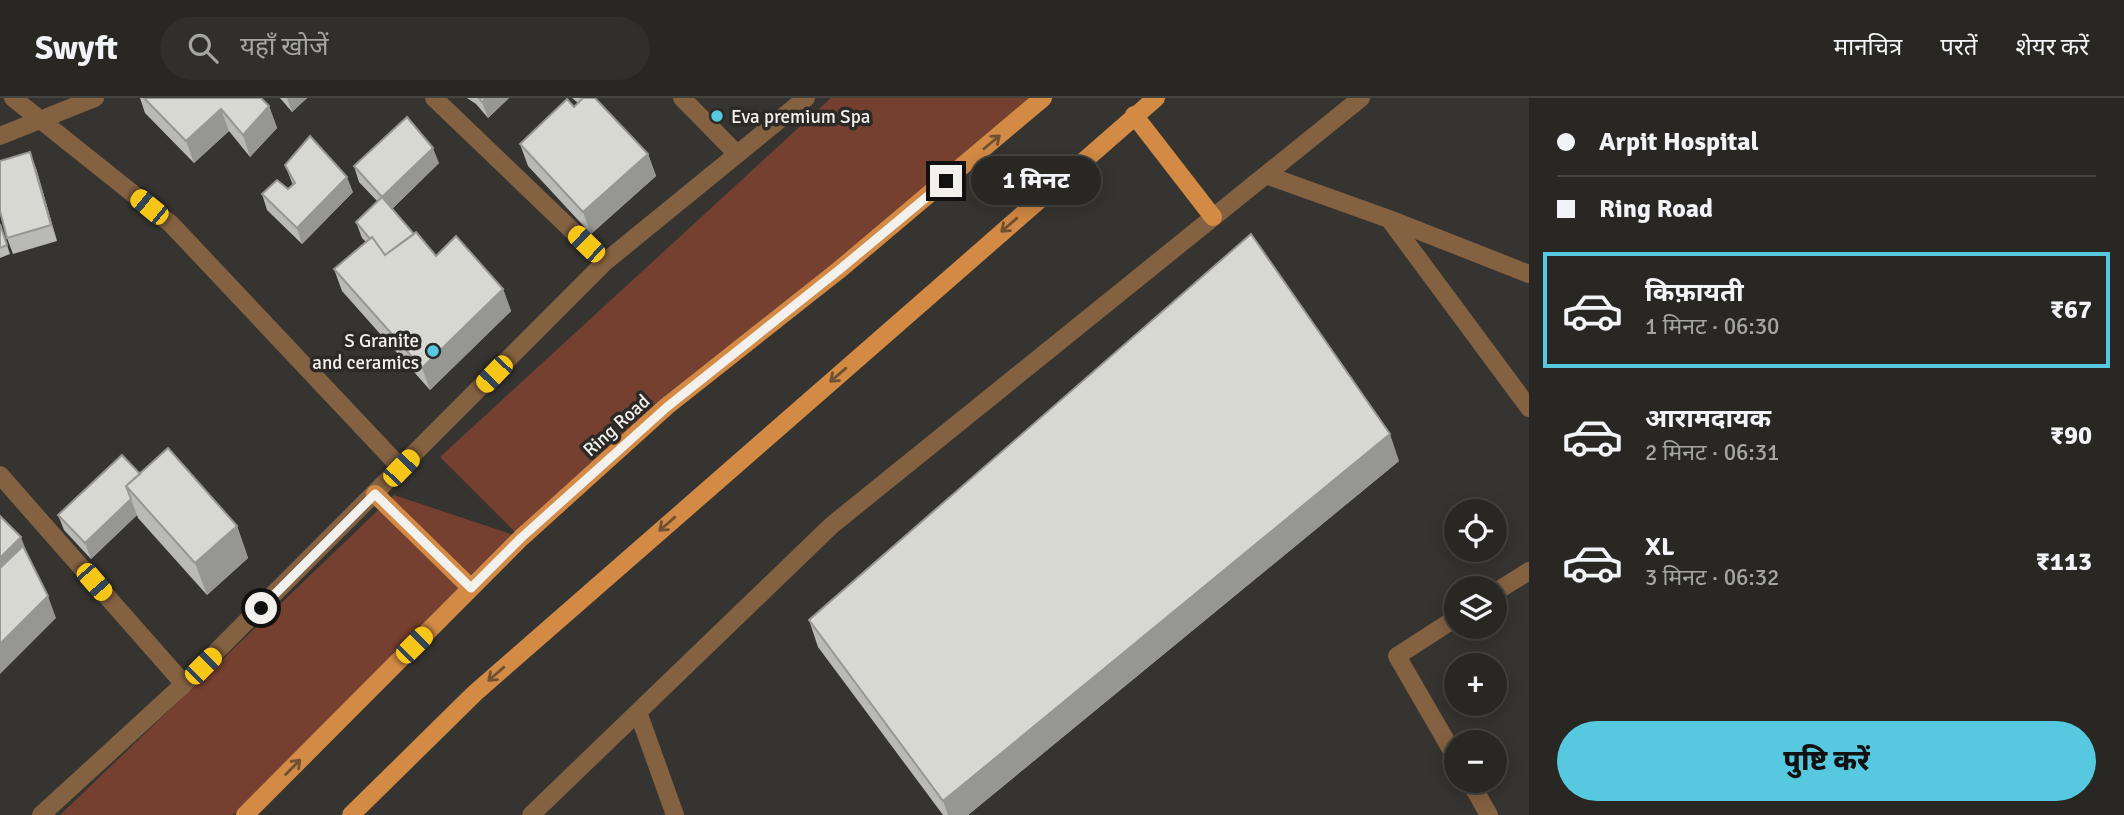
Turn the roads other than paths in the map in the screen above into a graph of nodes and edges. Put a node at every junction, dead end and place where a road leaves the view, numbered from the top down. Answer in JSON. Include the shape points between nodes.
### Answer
{"nodes":[{"id":1,"x":13,"y":98,"type":"edge"},
{"id":2,"x":95,"y":98,"type":"edge"},
{"id":3,"x":435,"y":98,"type":"edge"},
{"id":4,"x":682,"y":98,"type":"edge"},
{"id":5,"x":806,"y":98,"type":"edge"},
{"id":6,"x":1043,"y":98,"type":"edge"},
{"id":7,"x":1156,"y":98,"type":"edge"},
{"id":8,"x":1361,"y":98,"type":"edge"},
{"id":9,"x":1134,"y":115,"type":"junction"},
{"id":10,"x":40,"y":121,"type":"junction"},
{"id":11,"x":0,"y":136,"type":"edge"},
{"id":12,"x":737,"y":155,"type":"junction"},
{"id":13,"x":1266,"y":175,"type":"junction"},
{"id":14,"x":1213,"y":217,"type":"junction"},
{"id":15,"x":1389,"y":219,"type":"junction"},
{"id":16,"x":605,"y":262,"type":"junction"},
{"id":17,"x":1529,"y":274,"type":"edge"},
{"id":18,"x":1529,"y":408,"type":"edge"},
{"id":19,"x":401,"y":468,"type":"junction"},
{"id":20,"x":0,"y":475,"type":"edge"},
{"id":21,"x":375,"y":494,"type":"junction"},
{"id":22,"x":1529,"y":571,"type":"edge"},
{"id":23,"x":1507,"y":585,"type":"edge"},
{"id":24,"x":471,"y":588,"type":"junction"},
{"id":25,"x":1444,"y":626,"type":"edge"},
{"id":26,"x":184,"y":684,"type":"junction"},
{"id":27,"x":638,"y":712,"type":"junction"},
{"id":28,"x":1444,"y":737,"type":"edge"},
{"id":29,"x":1476,"y":793,"type":"edge"},
{"id":30,"x":41,"y":815,"type":"edge"},
{"id":31,"x":245,"y":815,"type":"edge"},
{"id":32,"x":351,"y":815,"type":"edge"},
{"id":33,"x":531,"y":815,"type":"edge"},
{"id":34,"x":675,"y":815,"type":"edge"},
{"id":35,"x":1489,"y":815,"type":"edge"}],
"edges":[{"from":1,"to":10,"type":"street"},
{"from":2,"to":10,"type":"street"},
{"from":3,"to":16,"type":"street"},
{"from":4,"to":12,"type":"street"},
{"from":5,"to":12,"type":"street"},
{"from":24,"to":6,"type":"main road","name":"Ring Road","one_way":true,"via":[[667,407]]},
{"from":7,"to":9,"type":"main road"},
{"from":8,"to":13,"type":"street"},
{"from":9,"to":14,"type":"main road"},
{"from":9,"to":32,"type":"main road","one_way":true,"via":[[475,692]]},
{"from":10,"to":11,"type":"street"},
{"from":10,"to":19,"type":"street","via":[[171,224]]},
{"from":12,"to":16,"type":"street"},
{"from":13,"to":14,"type":"street"},
{"from":13,"to":15,"type":"street"},
{"from":14,"to":27,"type":"street","via":[[832,525]]},
{"from":15,"to":17,"type":"street"},
{"from":15,"to":18,"type":"street"},
{"from":16,"to":19,"type":"street"},
{"from":19,"to":21,"type":"street"},
{"from":20,"to":26,"type":"street"},
{"from":21,"to":24,"type":"main road"},
{"from":21,"to":26,"type":"street"},
{"from":22,"to":23,"type":"street"},
{"from":31,"to":24,"type":"main road","name":"Ring Road","one_way":true},
{"from":25,"to":28,"type":"street","via":[[1397,656]]},
{"from":26,"to":30,"type":"street"},
{"from":27,"to":33,"type":"street"},
{"from":27,"to":34,"type":"street"},
{"from":29,"to":35,"type":"street"}]}
